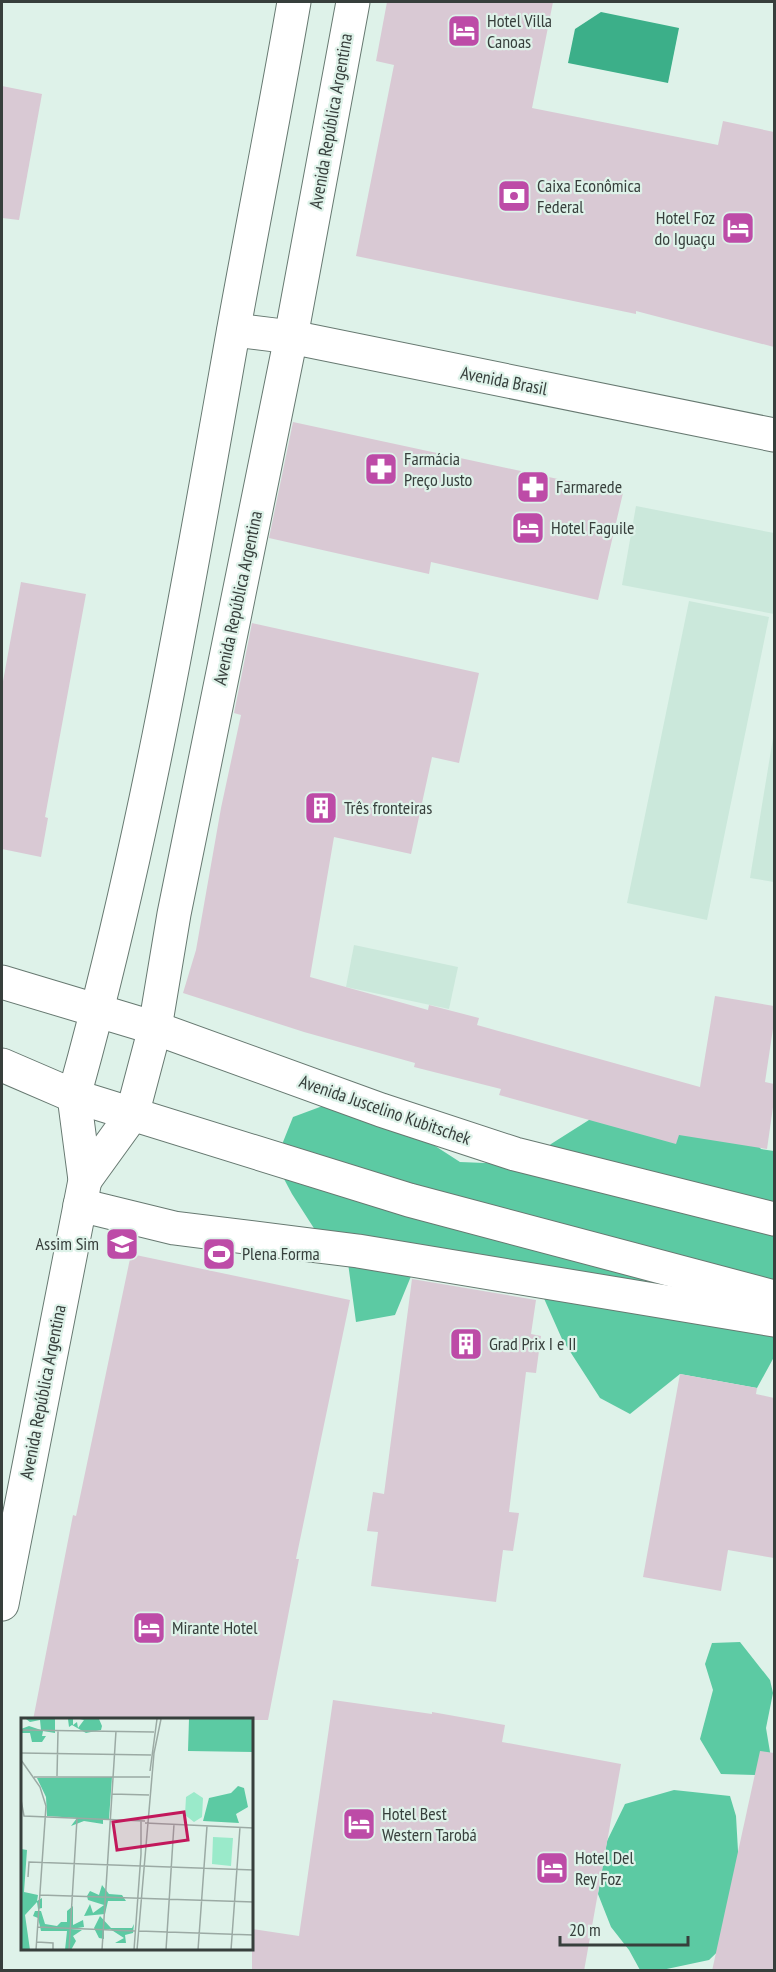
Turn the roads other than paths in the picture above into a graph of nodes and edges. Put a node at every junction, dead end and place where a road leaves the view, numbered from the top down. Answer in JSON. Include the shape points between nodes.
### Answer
{"nodes":[{"id":1,"x":294,"y":2,"type":"edge"},
{"id":2,"x":353,"y":2,"type":"edge"},
{"id":3,"x":234,"y":330,"type":"junction"},
{"id":4,"x":291,"y":337,"type":"junction"},
{"id":5,"x":774,"y":435,"type":"edge"},
{"id":6,"x":2,"y":982,"type":"edge"},
{"id":7,"x":98,"y":1011,"type":"junction"},
{"id":8,"x":155,"y":1028,"type":"junction"},
{"id":9,"x":2,"y":1065,"type":"edge"},
{"id":10,"x":74,"y":1096,"type":"junction"},
{"id":11,"x":132,"y":1116,"type":"junction"},
{"id":12,"x":83,"y":1193,"type":"junction"},
{"id":13,"x":774,"y":1219,"type":"edge"},
{"id":14,"x":774,"y":1297,"type":"edge"},
{"id":15,"x":774,"y":1320,"type":"edge"},
{"id":16,"x":2,"y":1604,"type":"edge"}],
"edges":[{"from":1,"to":3,"type":"main road","name":"Avenida República Argentina"},
{"from":2,"to":4,"type":"main road","name":"Avenida República Argentina"},
{"from":3,"to":4,"type":"main road","name":"Avenida Brasil"},
{"from":3,"to":7,"type":"main road","name":"Avenida República Argentina","via":[[192,572]]},
{"from":4,"to":5,"type":"main road","name":"Avenida Brasil"},
{"from":4,"to":8,"type":"main road","name":"Avenida República Argentina","via":[[176,902]]},
{"from":6,"to":7,"type":"main road","name":"Avenida Juscelino Kubitschek"},
{"from":7,"to":8,"type":"main road","name":"Avenida Juscelino Kubitschek"},
{"from":7,"to":10,"type":"main road","name":"Avenida República Argentina"},
{"from":8,"to":11,"type":"main road","name":"Avenida República Argentina"},
{"from":8,"to":13,"type":"main road","name":"Avenida Juscelino Kubitschek","via":[[514,1154]]},
{"from":9,"to":10,"type":"main road"},
{"from":10,"to":11,"type":"main road"},
{"from":10,"to":12,"type":"main road","name":"Avenida República Argentina"},
{"from":11,"to":12,"type":"main road","name":"Avenida República Argentina"},
{"from":11,"to":14,"type":"main road","via":[[409,1200]]},
{"from":12,"to":15,"type":"main road","via":[[174,1228],[358,1251]]},
{"from":12,"to":16,"type":"main road","name":"Avenida República Argentina"}]}
